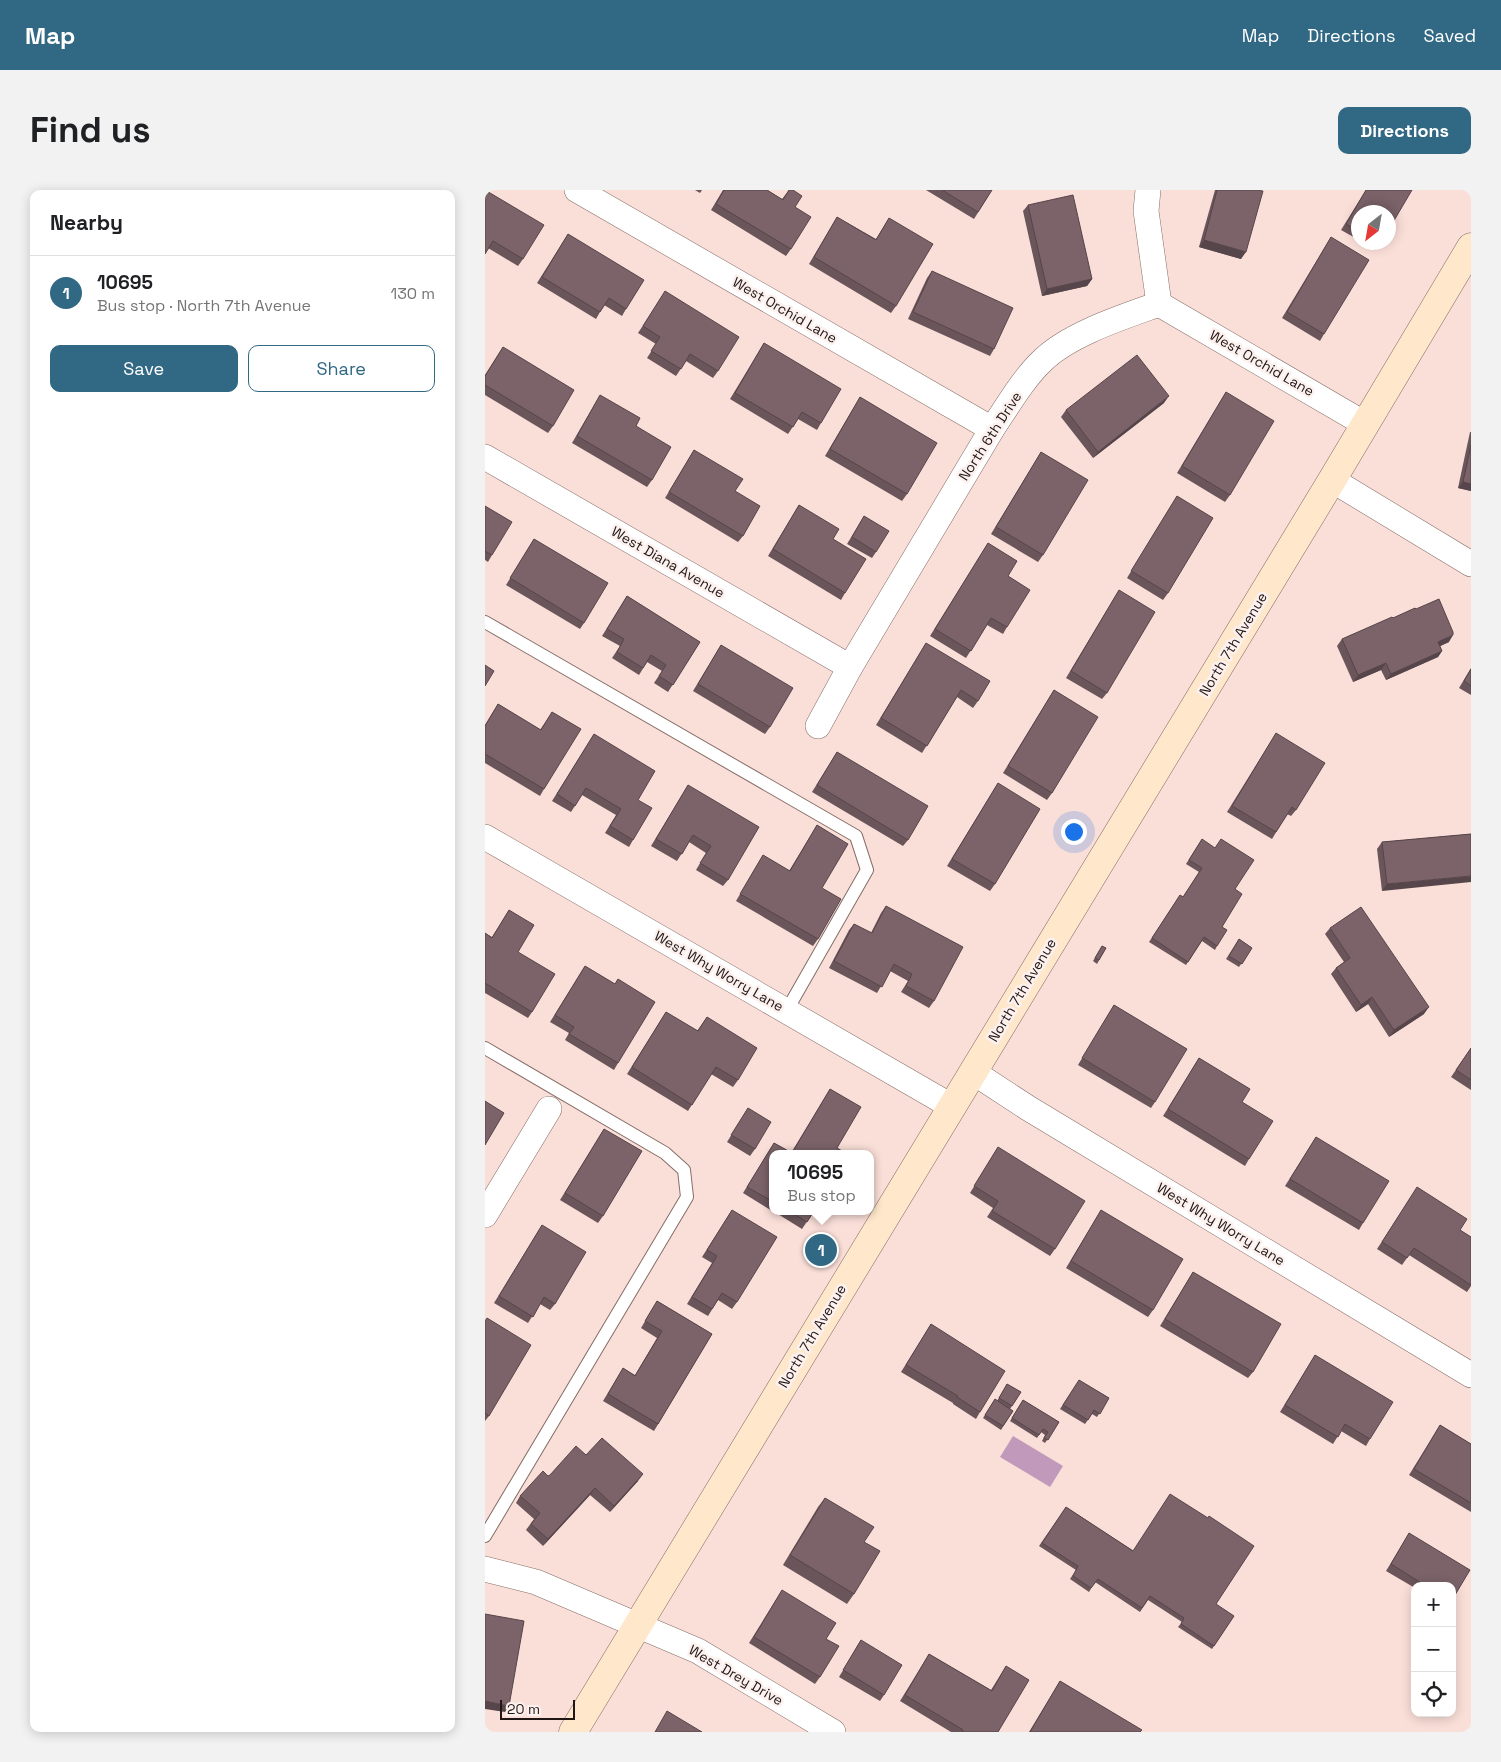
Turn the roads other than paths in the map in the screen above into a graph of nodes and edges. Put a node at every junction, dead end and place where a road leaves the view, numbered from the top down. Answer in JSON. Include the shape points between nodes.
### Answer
{"nodes":[{"id":1,"x":577,"y":190,"type":"edge"},
{"id":2,"x":1148,"y":190,"type":"edge"},
{"id":3,"x":1471,"y":247,"type":"edge"},
{"id":4,"x":1159,"y":304,"type":"junction"},
{"id":5,"x":1365,"y":424,"type":"junction"},
{"id":6,"x":992,"y":429,"type":"junction"},
{"id":7,"x":485,"y":457,"type":"edge"},
{"id":8,"x":1332,"y":480,"type":"junction"},
{"id":9,"x":1471,"y":564,"type":"edge"},
{"id":10,"x":485,"y":622,"type":"edge"},
{"id":11,"x":850,"y":667,"type":"junction"},
{"id":12,"x":818,"y":726,"type":"dead end"},
{"id":13,"x":485,"y":837,"type":"edge"},
{"id":14,"x":787,"y":1010,"type":"junction"},
{"id":15,"x":485,"y":1048,"type":"edge"},
{"id":16,"x":973,"y":1072,"type":"junction"},
{"id":17,"x":951,"y":1106,"type":"junction"},
{"id":18,"x":549,"y":1109,"type":"dead end"},
{"id":19,"x":485,"y":1215,"type":"edge"},
{"id":20,"x":1471,"y":1375,"type":"edge"},
{"id":21,"x":485,"y":1536,"type":"edge"},
{"id":22,"x":485,"y":1569,"type":"edge"},
{"id":23,"x":637,"y":1624,"type":"junction"},
{"id":24,"x":573,"y":1732,"type":"edge"},
{"id":25,"x":833,"y":1732,"type":"edge"}],
"edges":[{"from":1,"to":6,"type":"street","name":"West Orchid Lane"},
{"from":2,"to":4,"type":"street","via":[[1147,210]]},
{"from":3,"to":5,"type":"main road","name":"North 7th Avenue"},
{"from":4,"to":5,"type":"street","name":"West Orchid Lane"},
{"from":4,"to":6,"type":"street","name":"North 6th Drive","via":[[1068,341],[1042,361]]},
{"from":5,"to":8,"type":"main road","name":"North 7th Avenue"},
{"from":6,"to":11,"type":"street","name":"North 6th Drive"},
{"from":7,"to":11,"type":"street","name":"West Diana Avenue"},
{"from":8,"to":9,"type":"street"},
{"from":8,"to":16,"type":"main road","name":"North 7th Avenue"},
{"from":10,"to":14,"type":"lane","via":[[856,836],[867,870]]},
{"from":11,"to":12,"type":"street","name":"North 6th Drive"},
{"from":13,"to":14,"type":"street","name":"West Why Worry Lane"},
{"from":14,"to":17,"type":"street","name":"West Why Worry Lane"},
{"from":15,"to":21,"type":"lane","via":[[665,1153],[684,1170],[687,1197]]},
{"from":16,"to":17,"type":"main road","name":"North 7th Avenue"},
{"from":16,"to":20,"type":"street","name":"West Why Worry Lane"},
{"from":17,"to":23,"type":"main road","name":"North 7th Avenue"},
{"from":18,"to":19,"type":"street"},
{"from":22,"to":23,"type":"street","name":"West Drey Drive","via":[[536,1582]]},
{"from":23,"to":24,"type":"main road","name":"North 7th Avenue"},
{"from":23,"to":25,"type":"street","name":"West Drey Drive","via":[[698,1651]]}]}
